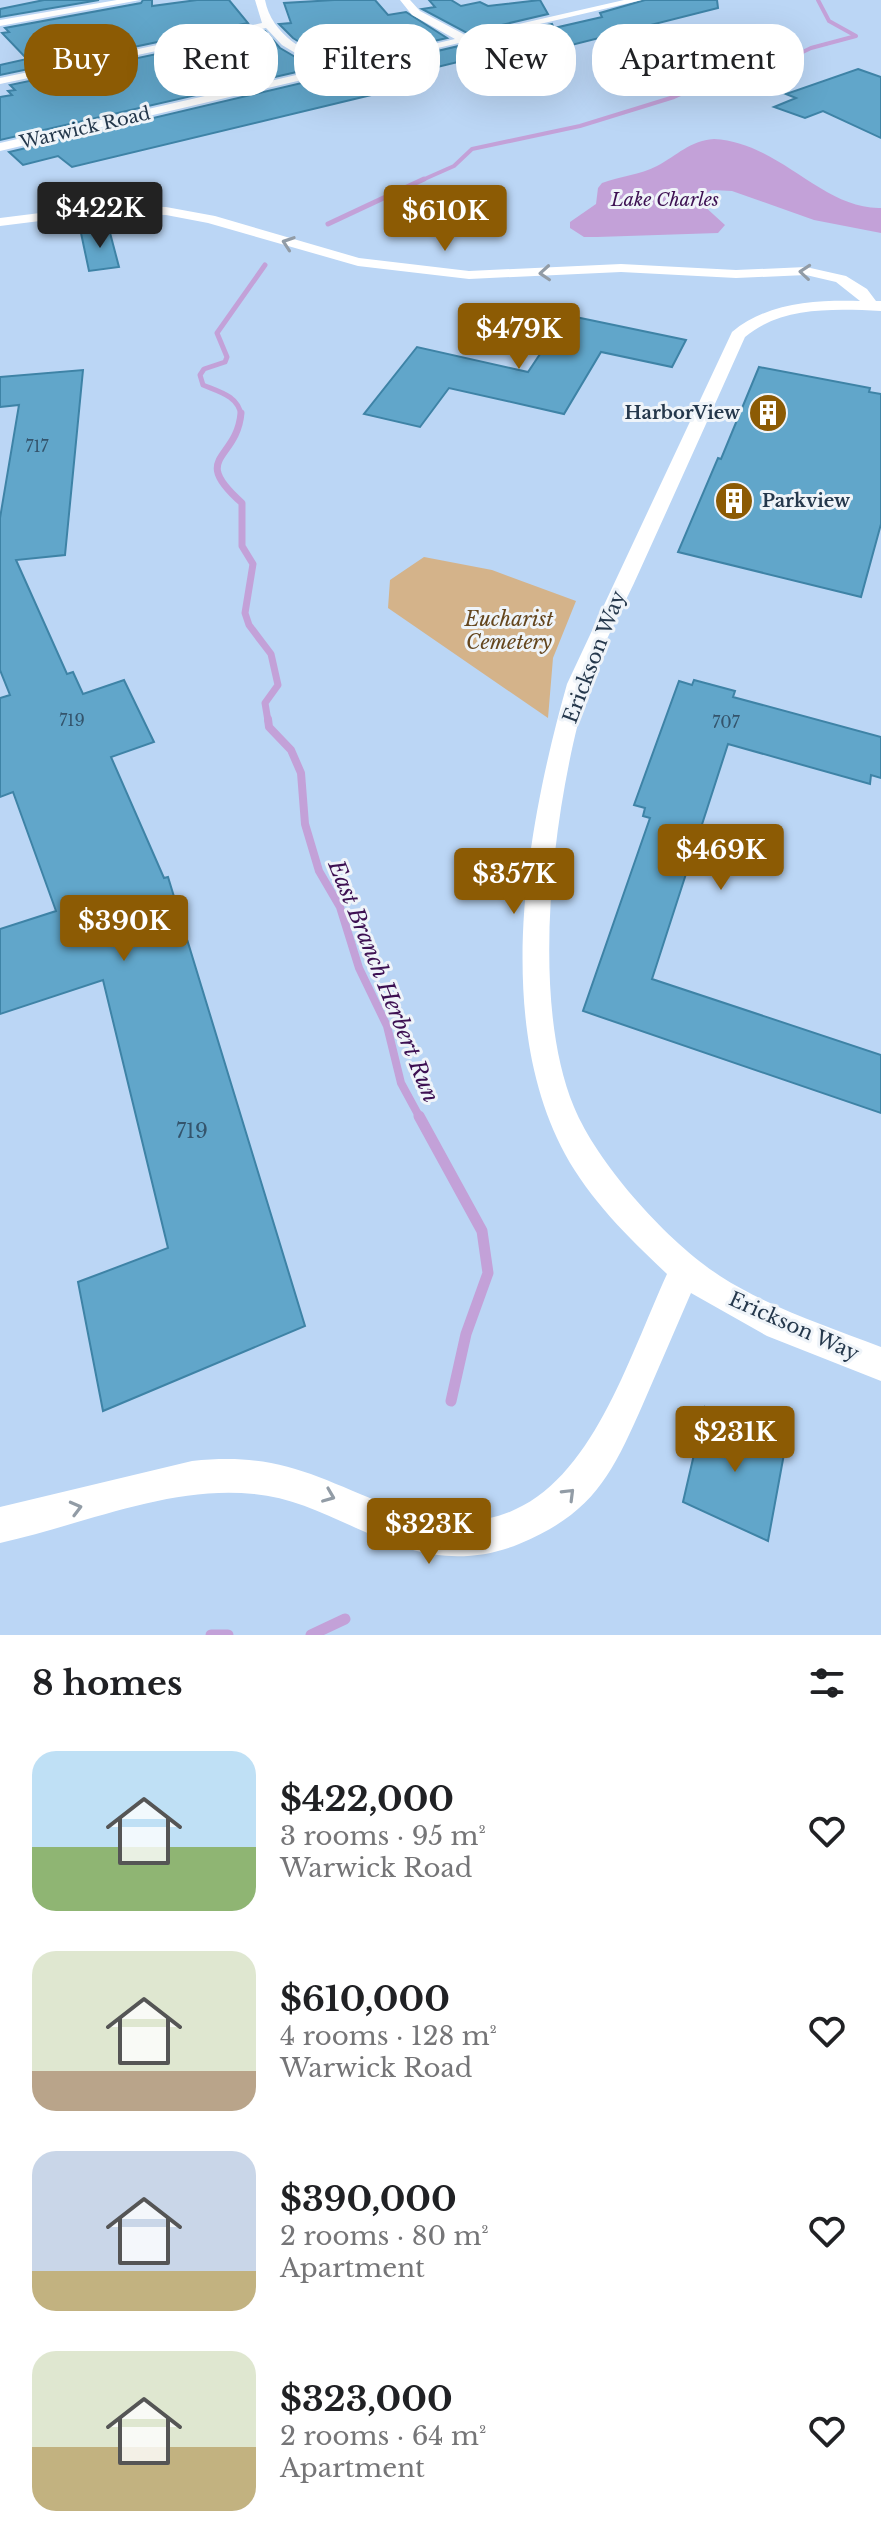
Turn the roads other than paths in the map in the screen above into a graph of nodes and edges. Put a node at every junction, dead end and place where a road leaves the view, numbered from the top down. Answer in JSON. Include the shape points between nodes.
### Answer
{"nodes":[{"id":1,"x":135,"y":0,"type":"edge"},
{"id":2,"x":260,"y":0,"type":"edge"},
{"id":3,"x":405,"y":0,"type":"edge"},
{"id":4,"x":569,"y":0,"type":"edge"},
{"id":5,"x":637,"y":0,"type":"edge"},
{"id":6,"x":575,"y":14,"type":"junction"},
{"id":7,"x":0,"y":23,"type":"edge"},
{"id":8,"x":267,"y":24,"type":"edge"},
{"id":9,"x":533,"y":24,"type":"edge"},
{"id":10,"x":456,"y":35,"type":"edge"},
{"id":11,"x":154,"y":49,"type":"edge"},
{"id":12,"x":294,"y":79,"type":"edge"},
{"id":13,"x":0,"y":81,"type":"edge"},
{"id":14,"x":0,"y":147,"type":"edge"},
{"id":15,"x":0,"y":222,"type":"edge"},
{"id":16,"x":876,"y":305,"type":"edge"},
{"id":17,"x":685,"y":1270,"type":"junction"},
{"id":18,"x":881,"y":1364,"type":"edge"},
{"id":19,"x":0,"y":1525,"type":"edge"}],
"edges":[{"from":1,"to":7,"type":"street"},
{"from":2,"to":8,"type":"street"},
{"from":3,"to":10,"type":"street","via":[[416,13]]},
{"from":4,"to":6,"type":"street"},
{"from":5,"to":6,"type":"street","name":"Warwick Road"},
{"from":6,"to":9,"type":"street","name":"Warwick Road"},
{"from":11,"to":13,"type":"street"},
{"from":12,"to":14,"type":"street","name":"Warwick Road"},
{"from":16,"to":15,"type":"street","one_way":true,"via":[[841,279],[806,271],[621,268],[469,275],[358,262],[166,211],[96,210]]},
{"from":16,"to":17,"type":"street","name":"Erickson Way","via":[[771,315],[738,335],[578,684],[548,807],[537,943],[537,1019],[544,1061],[556,1101],[598,1178]]},
{"from":17,"to":18,"type":"street","name":"Erickson Way","via":[[782,1324]]},
{"from":19,"to":17,"type":"street","one_way":true,"via":[[142,1489],[252,1476],[303,1485],[413,1532],[455,1541],[491,1537],[563,1502],[592,1470]]}]}
